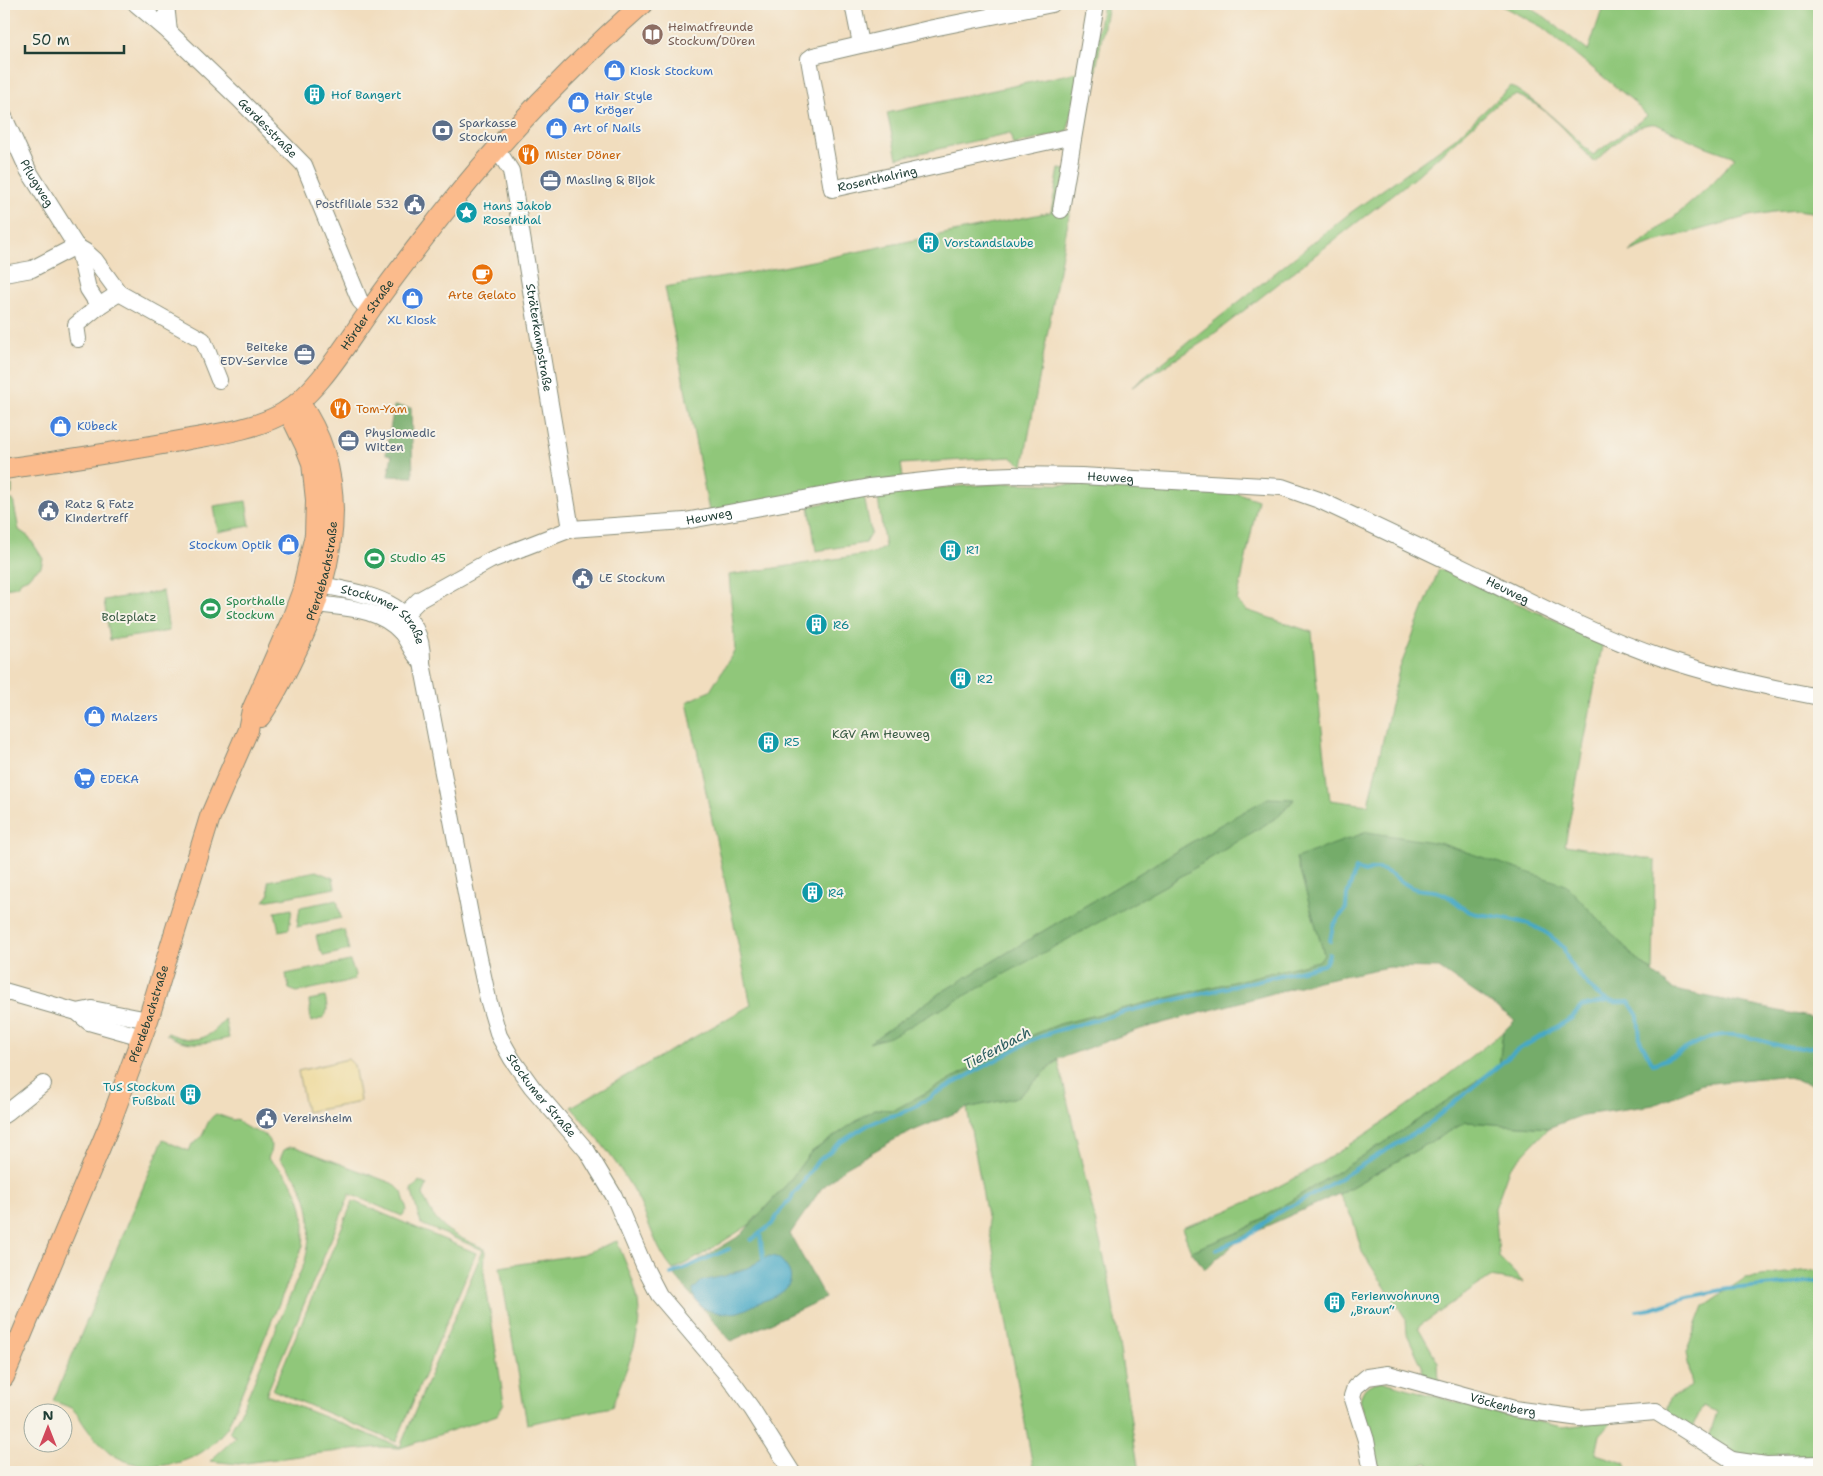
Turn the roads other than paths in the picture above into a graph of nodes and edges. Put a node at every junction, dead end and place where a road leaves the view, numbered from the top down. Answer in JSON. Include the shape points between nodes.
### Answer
{"nodes":[{"id":1,"x":136,"y":4,"type":"edge"},
{"id":2,"x":166,"y":4,"type":"edge"},
{"id":3,"x":642,"y":4,"type":"edge"},
{"id":4,"x":853,"y":4,"type":"edge"},
{"id":5,"x":1052,"y":4,"type":"edge"},
{"id":6,"x":1096,"y":4,"type":"edge"},
{"id":7,"x":169,"y":32,"type":"junction"},
{"id":8,"x":861,"y":44,"type":"junction"},
{"id":9,"x":4,"y":117,"type":"edge"},
{"id":10,"x":1073,"y":136,"type":"junction"},
{"id":11,"x":497,"y":149,"type":"junction"},
{"id":12,"x":1061,"y":210,"type":"dead end"},
{"id":13,"x":76,"y":246,"type":"junction"},
{"id":14,"x":4,"y":274,"type":"edge"},
{"id":15,"x":119,"y":293,"type":"junction"},
{"id":16,"x":99,"y":306,"type":"junction"},
{"id":17,"x":370,"y":311,"type":"junction"},
{"id":18,"x":78,"y":339,"type":"dead end"},
{"id":19,"x":219,"y":380,"type":"dead end"},
{"id":20,"x":294,"y":406,"type":"junction"},
{"id":21,"x":4,"y":469,"type":"edge"},
{"id":22,"x":571,"y":529,"type":"junction"},
{"id":23,"x":322,"y":585,"type":"junction"},
{"id":24,"x":309,"y":598,"type":"junction"},
{"id":25,"x":405,"y":614,"type":"junction"},
{"id":26,"x":401,"y":632,"type":"junction"},
{"id":27,"x":422,"y":663,"type":"junction"},
{"id":28,"x":1819,"y":696,"type":"edge"},
{"id":29,"x":4,"y":991,"type":"edge"},
{"id":30,"x":145,"y":1028,"type":"junction"},
{"id":31,"x":43,"y":1084,"type":"dead end"},
{"id":32,"x":4,"y":1115,"type":"edge"},
{"id":33,"x":4,"y":1377,"type":"edge"},
{"id":34,"x":1819,"y":1464,"type":"edge"},
{"id":35,"x":1732,"y":1466,"type":"edge"},
{"id":36,"x":792,"y":1472,"type":"edge"},
{"id":37,"x":1372,"y":1472,"type":"edge"}],
"edges":[{"from":1,"to":7,"type":"street","name":"Gerdesstraße"},
{"from":2,"to":7,"type":"street"},
{"from":3,"to":11,"type":"main road","name":"Hörder Straße","via":[[573,69]]},
{"from":4,"to":8,"type":"street"},
{"from":5,"to":8,"type":"street","name":"Rosenthalring"},
{"from":6,"to":10,"type":"street"},
{"from":7,"to":17,"type":"street","name":"Gerdesstraße","via":[[304,165],[360,301]]},
{"from":8,"to":10,"type":"street","name":"Rosenthalring","via":[[810,59],[832,189]]},
{"from":9,"to":13,"type":"street","name":"Pflugweg","via":[[28,170]]},
{"from":10,"to":12,"type":"street"},
{"from":11,"to":17,"type":"main road","name":"Hörder Straße","via":[[442,215]]},
{"from":11,"to":22,"type":"street","name":"Sträterkampstraße","via":[[511,171]]},
{"from":13,"to":14,"type":"street","via":[[32,269]]},
{"from":13,"to":15,"type":"street","name":"Pflugweg","via":[[95,260]]},
{"from":13,"to":16,"type":"street","name":"Pflugweg","via":[[88,289]]},
{"from":15,"to":16,"type":"street"},
{"from":15,"to":19,"type":"street","name":"Pflugweg","via":[[203,340]]},
{"from":16,"to":18,"type":"street","via":[[76,325]]},
{"from":17,"to":20,"type":"main road","name":"Hörder Straße","via":[[341,352]]},
{"from":20,"to":21,"type":"main road","name":"Hörder Straße","via":[[270,420],[236,430]]},
{"from":20,"to":23,"type":"main road","name":"Pferdebachstraße","via":[[311,419],[333,490],[333,526]]},
{"from":20,"to":24,"type":"main road","name":"Pferdebachstraße","via":[[312,463],[316,500]]},
{"from":22,"to":25,"type":"street","name":"Heuweg","via":[[491,560],[419,600]]},
{"from":22,"to":28,"type":"street","name":"Heuweg","via":[[685,521],[869,487],[961,478],[1081,476],[1282,487],[1319,500],[1615,640],[1707,672]]},
{"from":23,"to":24,"type":"main road"},
{"from":23,"to":25,"type":"street","name":"Stockumer Straße","via":[[374,597]]},
{"from":24,"to":26,"type":"street","name":"Stockumer Straße","via":[[375,614]]},
{"from":24,"to":30,"type":"main road","name":"Pferdebachstraße","via":[[292,619],[210,817]]},
{"from":25,"to":26,"type":"street"},
{"from":25,"to":27,"type":"street","name":"Stockumer Straße","via":[[419,633]]},
{"from":26,"to":27,"type":"street","name":"Stockumer Straße"},
{"from":27,"to":36,"type":"street","name":"Stockumer Straße","via":[[475,939],[499,1036],[532,1087],[587,1152],[614,1196],[659,1295],[728,1376]]},
{"from":29,"to":30,"type":"street","via":[[77,1012],[89,1022]]},
{"from":30,"to":33,"type":"main road","name":"Pferdebachstraße","via":[[109,1126]]},
{"from":31,"to":32,"type":"street"},
{"from":34,"to":35,"type":"street","name":"Vöckenberg"},
{"from":35,"to":37,"type":"street","name":"Vöckenberg","via":[[1656,1412],[1580,1418],[1523,1410],[1378,1374],[1367,1376],[1355,1387],[1352,1396]]}]}
